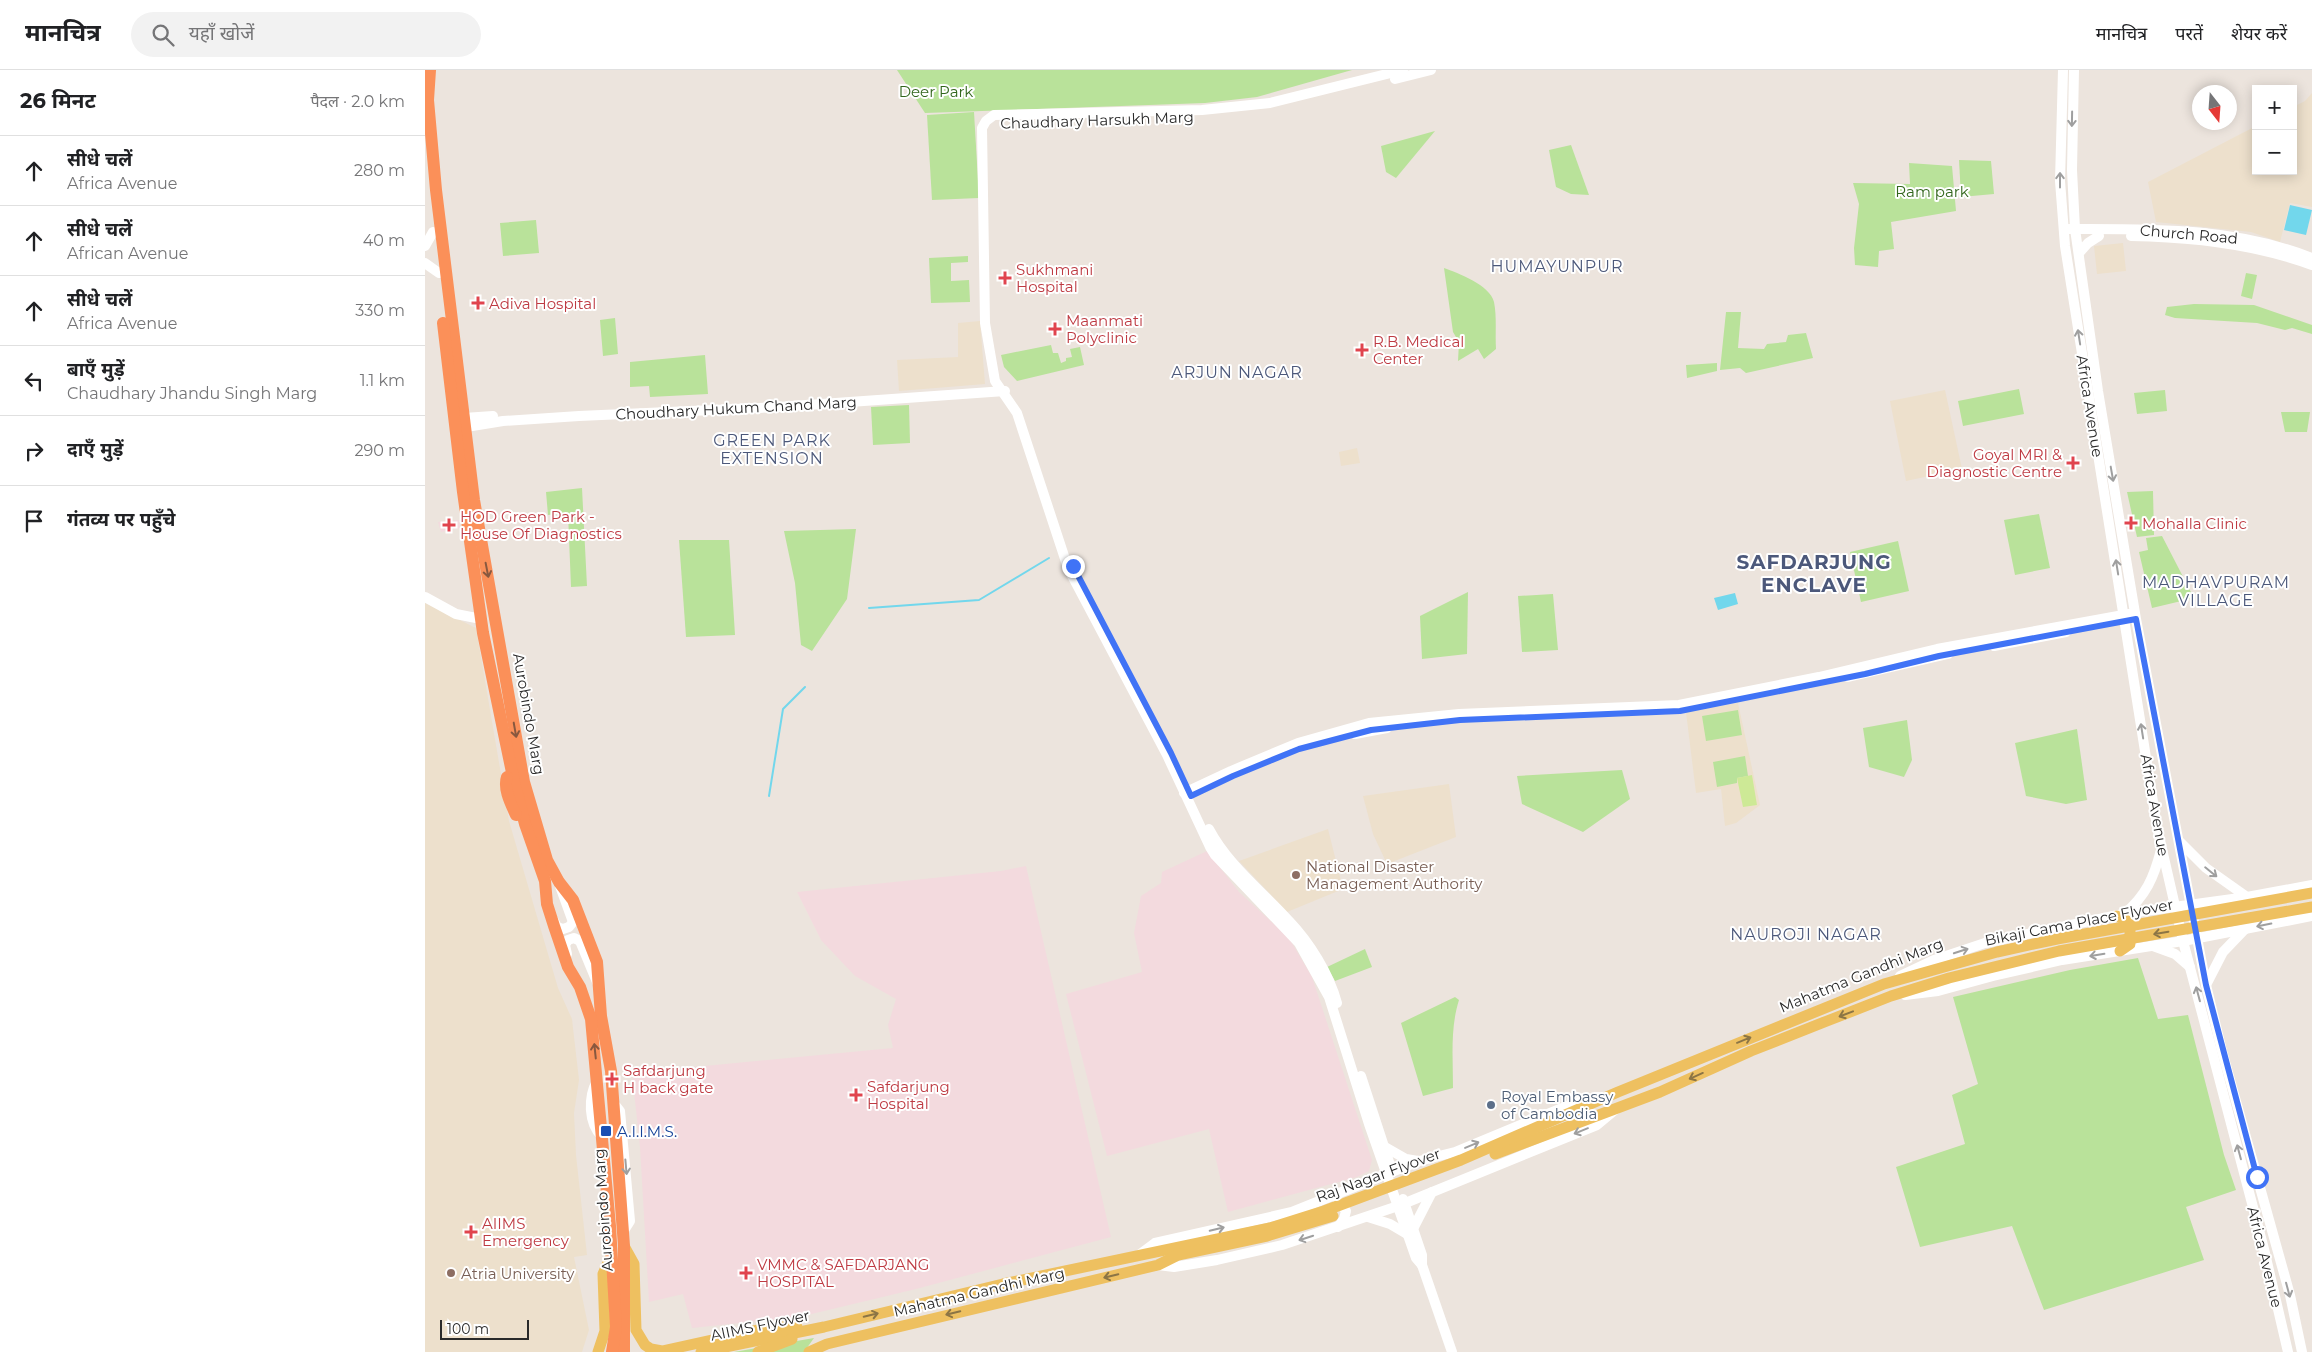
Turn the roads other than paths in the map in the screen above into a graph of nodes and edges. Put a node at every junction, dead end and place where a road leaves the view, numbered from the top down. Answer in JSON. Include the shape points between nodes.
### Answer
{"nodes":[{"id":1,"x":429,"y":70,"type":"edge"},
{"id":2,"x":1403,"y":70,"type":"edge"},
{"id":3,"x":1431,"y":70,"type":"edge"},
{"id":4,"x":2063,"y":70,"type":"edge"},
{"id":5,"x":2074,"y":70,"type":"edge"},
{"id":6,"x":2078,"y":70,"type":"edge"},
{"id":7,"x":425,"y":87,"type":"edge"},
{"id":8,"x":2073,"y":94,"type":"junction"},
{"id":9,"x":428,"y":100,"type":"junction"},
{"id":10,"x":988,"y":124,"type":"junction"},
{"id":11,"x":425,"y":168,"type":"edge"},
{"id":12,"x":2074,"y":213,"type":"junction"},
{"id":13,"x":2087,"y":229,"type":"junction"},
{"id":14,"x":433,"y":232,"type":"junction"},
{"id":15,"x":2076,"y":232,"type":"junction"},
{"id":16,"x":2063,"y":233,"type":"junction"},
{"id":17,"x":2099,"y":236,"type":"junction"},
{"id":18,"x":425,"y":246,"type":"edge"},
{"id":19,"x":2079,"y":253,"type":"junction"},
{"id":20,"x":2312,"y":258,"type":"edge"},
{"id":21,"x":425,"y":263,"type":"edge"},
{"id":22,"x":2312,"y":265,"type":"edge"},
{"id":23,"x":439,"y":273,"type":"junction"},
{"id":24,"x":1002,"y":389,"type":"junction"},
{"id":25,"x":465,"y":422,"type":"junction"},
{"id":26,"x":425,"y":590,"type":"edge"},
{"id":27,"x":425,"y":597,"type":"edge"},
{"id":28,"x":467,"y":616,"type":"junction"},
{"id":29,"x":2130,"y":617,"type":"junction"},
{"id":30,"x":481,"y":619,"type":"junction"},
{"id":31,"x":484,"y":639,"type":"junction"},
{"id":32,"x":511,"y":768,"type":"junction"},
{"id":33,"x":505,"y":782,"type":"junction"},
{"id":34,"x":1188,"y":795,"type":"junction"},
{"id":35,"x":525,"y":824,"type":"junction"},
{"id":36,"x":2179,"y":841,"type":"junction"},
{"id":37,"x":2161,"y":848,"type":"junction"},
{"id":38,"x":545,"y":881,"type":"junction"},
{"id":39,"x":559,"y":882,"type":"junction"},
{"id":40,"x":2312,"y":885,"type":"edge"},
{"id":41,"x":2312,"y":893,"type":"edge"},
{"id":42,"x":2247,"y":897,"type":"junction"},
{"id":43,"x":2191,"y":904,"type":"junction"},
{"id":44,"x":2312,"y":907,"type":"edge"},
{"id":45,"x":2175,"y":908,"type":"junction"},
{"id":46,"x":2120,"y":915,"type":"junction"},
{"id":47,"x":2312,"y":916,"type":"edge"},
{"id":48,"x":2246,"y":928,"type":"junction"},
{"id":49,"x":2196,"y":938,"type":"junction"},
{"id":50,"x":2183,"y":940,"type":"junction"},
{"id":51,"x":2152,"y":946,"type":"junction"},
{"id":52,"x":2120,"y":951,"type":"junction"},
{"id":53,"x":2191,"y":968,"type":"junction"},
{"id":54,"x":599,"y":984,"type":"junction"},
{"id":55,"x":1884,"y":984,"type":"junction"},
{"id":56,"x":2206,"y":985,"type":"junction"},
{"id":57,"x":580,"y":987,"type":"junction"},
{"id":58,"x":1922,"y":987,"type":"joint"},
{"id":59,"x":1891,"y":996,"type":"junction"},
{"id":60,"x":1811,"y":999,"type":"dead end"},
{"id":61,"x":1816,"y":1010,"type":"junction"},
{"id":62,"x":1618,"y":1092,"type":"junction"},
{"id":63,"x":1622,"y":1105,"type":"junction"},
{"id":64,"x":1575,"y":1117,"type":"junction"},
{"id":65,"x":1385,"y":1147,"type":"junction"},
{"id":66,"x":1455,"y":1152,"type":"junction"},
{"id":67,"x":1381,"y":1157,"type":"junction"},
{"id":68,"x":1419,"y":1161,"type":"junction"},
{"id":69,"x":1390,"y":1173,"type":"junction"},
{"id":70,"x":1465,"y":1177,"type":"junction"},
{"id":71,"x":1375,"y":1178,"type":"junction"},
{"id":72,"x":1433,"y":1192,"type":"junction"},
{"id":73,"x":1329,"y":1198,"type":"junction"},
{"id":74,"x":1401,"y":1204,"type":"junction"},
{"id":75,"x":1368,"y":1216,"type":"junction"},
{"id":76,"x":1338,"y":1227,"type":"junction"},
{"id":77,"x":1410,"y":1231,"type":"junction"},
{"id":78,"x":624,"y":1246,"type":"junction"},
{"id":79,"x":1138,"y":1255,"type":"junction"},
{"id":80,"x":611,"y":1256,"type":"junction"},
{"id":81,"x":1158,"y":1265,"type":"junction"},
{"id":82,"x":824,"y":1326,"type":"junction"},
{"id":83,"x":598,"y":1352,"type":"edge"},
{"id":84,"x":610,"y":1352,"type":"edge"},
{"id":85,"x":624,"y":1352,"type":"edge"},
{"id":86,"x":701,"y":1352,"type":"edge"},
{"id":87,"x":759,"y":1352,"type":"edge"},
{"id":88,"x":809,"y":1352,"type":"edge"},
{"id":89,"x":1452,"y":1352,"type":"edge"},
{"id":90,"x":2288,"y":1352,"type":"edge"},
{"id":91,"x":2302,"y":1352,"type":"edge"}],
"edges":[{"from":1,"to":9,"type":"highway","name":"Aurobindo Marg"},
{"from":2,"to":10,"type":"street","name":"Chaudhary Harsukh Marg","via":[[1261,104],[1202,110],[1006,114],[994,116]]},
{"from":3,"to":10,"type":"street","name":"Chaudhary Harsukh Marg","via":[[1272,109],[1203,116]]},
{"from":16,"to":4,"type":"street","name":"Africa Avenue","one_way":true,"via":[[2060,182]]},
{"from":5,"to":8,"type":"street","name":"Africa Avenue"},
{"from":6,"to":8,"type":"street"},
{"from":7,"to":9,"type":"street"},
{"from":8,"to":12,"type":"street","name":"Africa Avenue","one_way":true},
{"from":9,"to":25,"type":"highway","name":"Aurobindo Marg","via":[[447,293]]},
{"from":10,"to":24,"type":"street","name":"Chaudhary Harsukh Marg","via":[[982,128],[985,323]]},
{"from":11,"to":14,"type":"highway","name":"Aurobindo Marg"},
{"from":12,"to":13,"type":"street"},
{"from":12,"to":15,"type":"street","name":"Africa Avenue"},
{"from":13,"to":15,"type":"street","name":"Church Road"},
{"from":13,"to":20,"type":"street","name":"Church Road","via":[[2198,232],[2252,240]]},
{"from":14,"to":18,"type":"street"},
{"from":14,"to":23,"type":"highway","name":"Aurobindo Marg"},
{"from":15,"to":16,"type":"street","name":"Church Road"},
{"from":15,"to":17,"type":"street","name":"Church Road"},
{"from":15,"to":19,"type":"street","name":"Africa Avenue"},
{"from":29,"to":16,"type":"street","name":"Africa Avenue","one_way":true},
{"from":17,"to":19,"type":"street","via":[[2087,242]]},
{"from":17,"to":22,"type":"street","name":"Church Road","via":[[2172,236],[2250,247]]},
{"from":19,"to":29,"type":"street","name":"Africa Avenue","one_way":true},
{"from":21,"to":23,"type":"street"},
{"from":23,"to":30,"type":"highway","name":"Aurobindo Marg","via":[[445,347]]},
{"from":24,"to":25,"type":"street","name":"Choudhary Hukum Chand Marg"},
{"from":24,"to":34,"type":"street","via":[[1013,398],[1025,421],[1069,558],[1171,753]]},
{"from":25,"to":39,"type":"highway","name":"Aurobindo Marg","one_way":true,"via":[[474,500],[525,782],[547,860]]},
{"from":26,"to":28,"type":"street","via":[[460,608]]},
{"from":27,"to":28,"type":"street","via":[[456,614]]},
{"from":28,"to":30,"type":"street"},
{"from":29,"to":34,"type":"street","via":[[1937,649],[1679,705],[1459,714],[1369,724],[1290,746],[1231,771]]},
{"from":29,"to":36,"type":"street","name":"Africa Avenue"},
{"from":37,"to":29,"type":"street","name":"Africa Avenue","one_way":true},
{"from":30,"to":31,"type":"highway","name":"Aurobindo Marg"},
{"from":31,"to":32,"type":"highway","name":"Aurobindo Marg"},
{"from":31,"to":33,"type":"highway","via":[[482,655]]},
{"from":32,"to":33,"type":"highway"},
{"from":32,"to":35,"type":"highway","name":"Aurobindo Marg"},
{"from":33,"to":35,"type":"highway","via":[[517,818]]},
{"from":34,"to":65,"type":"street","via":[[1215,841],[1304,937],[1321,966],[1334,991]]},
{"from":34,"to":67,"type":"street","via":[[1215,855],[1299,943],[1322,983]]},
{"from":35,"to":38,"type":"highway","name":"Aurobindo Marg"},
{"from":36,"to":42,"type":"street","one_way":true,"via":[[2206,868]]},
{"from":36,"to":43,"type":"street","name":"Africa Avenue"},
{"from":37,"to":45,"type":"street","name":"Africa Avenue"},
{"from":37,"to":46,"type":"street","via":[[2146,893]]},
{"from":38,"to":39,"type":"street","via":[[555,924],[563,929],[569,927],[573,919]]},
{"from":38,"to":57,"type":"highway","name":"Aurobindo Marg","via":[[547,904],[554,926],[568,967]]},
{"from":39,"to":54,"type":"highway","name":"Aurobindo Marg","via":[[573,900],[583,923],[597,962]]},
{"from":40,"to":42,"type":"street","name":"Mahatma Gandhi Marg"},
{"from":41,"to":55,"type":"main road","name":"Bikaji Cama Place Flyover","via":[[2057,939],[1997,952]]},
{"from":42,"to":43,"type":"street","name":"Mahatma Gandhi Marg"},
{"from":42,"to":48,"type":"main road"},
{"from":43,"to":45,"type":"street","name":"Mahatma Gandhi Marg"},
{"from":43,"to":49,"type":"street","name":"Africa Avenue"},
{"from":44,"to":58,"type":"main road","name":"Bikaji Cama Place Flyover","one_way":true,"via":[[2059,952]]},
{"from":45,"to":46,"type":"street","name":"Mahatma Gandhi Marg"},
{"from":45,"to":50,"type":"street","name":"Africa Avenue"},
{"from":46,"to":52,"type":"main road","via":[[2126,920],[2131,936],[2130,944]]},
{"from":55,"to":46,"type":"street","name":"Mahatma Gandhi Marg","one_way":true,"via":[[1934,960],[1985,943]]},
{"from":47,"to":48,"type":"street","name":"Mahatma Gandhi Marg","one_way":true},
{"from":48,"to":49,"type":"street","name":"Mahatma Gandhi Marg"},
{"from":48,"to":56,"type":"street","via":[[2223,952]]},
{"from":49,"to":50,"type":"street","name":"Mahatma Gandhi Marg"},
{"from":49,"to":56,"type":"street","name":"Africa Avenue"},
{"from":50,"to":51,"type":"street","name":"Mahatma Gandhi Marg"},
{"from":50,"to":53,"type":"street","name":"Africa Avenue"},
{"from":51,"to":52,"type":"street","name":"Mahatma Gandhi Marg"},
{"from":51,"to":53,"type":"street","via":[[2175,954]]},
{"from":52,"to":59,"type":"street","name":"Mahatma Gandhi Marg","one_way":true,"via":[[2011,972],[1938,991]]},
{"from":90,"to":53,"type":"street","name":"Africa Avenue","one_way":true},
{"from":54,"to":57,"type":"street","via":[[582,943],[571,938],[565,948]]},
{"from":54,"to":78,"type":"highway","name":"Aurobindo Marg","one_way":true,"via":[[611,1072]]},
{"from":55,"to":61,"type":"main road","name":"Mahatma Gandhi Marg"},
{"from":56,"to":91,"type":"street","name":"Africa Avenue","one_way":true,"via":[[2290,1295]]},
{"from":80,"to":57,"type":"highway","name":"Aurobindo Marg","one_way":true,"via":[[591,1019]]},
{"from":58,"to":59,"type":"main road","name":"Mahatma Gandhi Marg"},
{"from":59,"to":63,"type":"main road","name":"Mahatma Gandhi Marg","one_way":true},
{"from":60,"to":61,"type":"main road"},
{"from":62,"to":61,"type":"main road","name":"Mahatma Gandhi Marg","one_way":true},
{"from":62,"to":64,"type":"main road","name":"Raj Nagar Flyover"},
{"from":66,"to":62,"type":"street","one_way":true,"via":[[1574,1103]]},
{"from":63,"to":64,"type":"main road","name":"Raj Nagar Flyover"},
{"from":63,"to":70,"type":"street","name":"Mahatma Gandhi Marg","one_way":true,"via":[[1597,1125]]},
{"from":64,"to":79,"type":"main road","name":"Raj Nagar Flyover","via":[[1324,1211],[1270,1228]]},
{"from":64,"to":81,"type":"main road","name":"Raj Nagar Flyover","via":[[1317,1222],[1178,1255]]},
{"from":65,"to":68,"type":"street","via":[[1406,1159]]},
{"from":65,"to":69,"type":"street"},
{"from":66,"to":68,"type":"street"},
{"from":66,"to":70,"type":"street","via":[[1448,1166],[1454,1176]]},
{"from":67,"to":69,"type":"street"},
{"from":67,"to":71,"type":"street"},
{"from":68,"to":69,"type":"street"},
{"from":69,"to":71,"type":"street"},
{"from":69,"to":74,"type":"street"},
{"from":70,"to":72,"type":"street","name":"Mahatma Gandhi Marg"},
{"from":71,"to":73,"type":"street"},
{"from":72,"to":74,"type":"street","name":"Mahatma Gandhi Marg"},
{"from":72,"to":77,"type":"street"},
{"from":73,"to":76,"type":"street","via":[[1340,1201],[1346,1210],[1345,1219]]},
{"from":79,"to":73,"type":"street","one_way":true,"via":[[1155,1243],[1269,1218]]},
{"from":74,"to":75,"type":"street","name":"Mahatma Gandhi Marg"},
{"from":74,"to":77,"type":"street"},
{"from":75,"to":76,"type":"street","name":"Mahatma Gandhi Marg"},
{"from":75,"to":77,"type":"street"},
{"from":76,"to":81,"type":"street","name":"Mahatma Gandhi Marg","one_way":true,"via":[[1282,1245],[1217,1260],[1174,1267]]},
{"from":77,"to":89,"type":"street","via":[[1416,1258],[1422,1260]]},
{"from":78,"to":82,"type":"main road","via":[[634,1264],[636,1330],[640,1340],[651,1349],[672,1350],[772,1327]]},
{"from":78,"to":85,"type":"highway","name":"Aurobindo Marg"},
{"from":82,"to":79,"type":"main road","name":"Mahatma Gandhi Marg","one_way":true},
{"from":80,"to":83,"type":"main road","via":[[603,1274],[605,1331]]},
{"from":80,"to":84,"type":"highway","name":"Aurobindo Marg","via":[[616,1327]]},
{"from":81,"to":88,"type":"main road","name":"Mahatma Gandhi Marg","one_way":true,"via":[[827,1344]]},
{"from":82,"to":86,"type":"main road","name":"AIIMS Flyover"},
{"from":82,"to":87,"type":"main road"}]}
